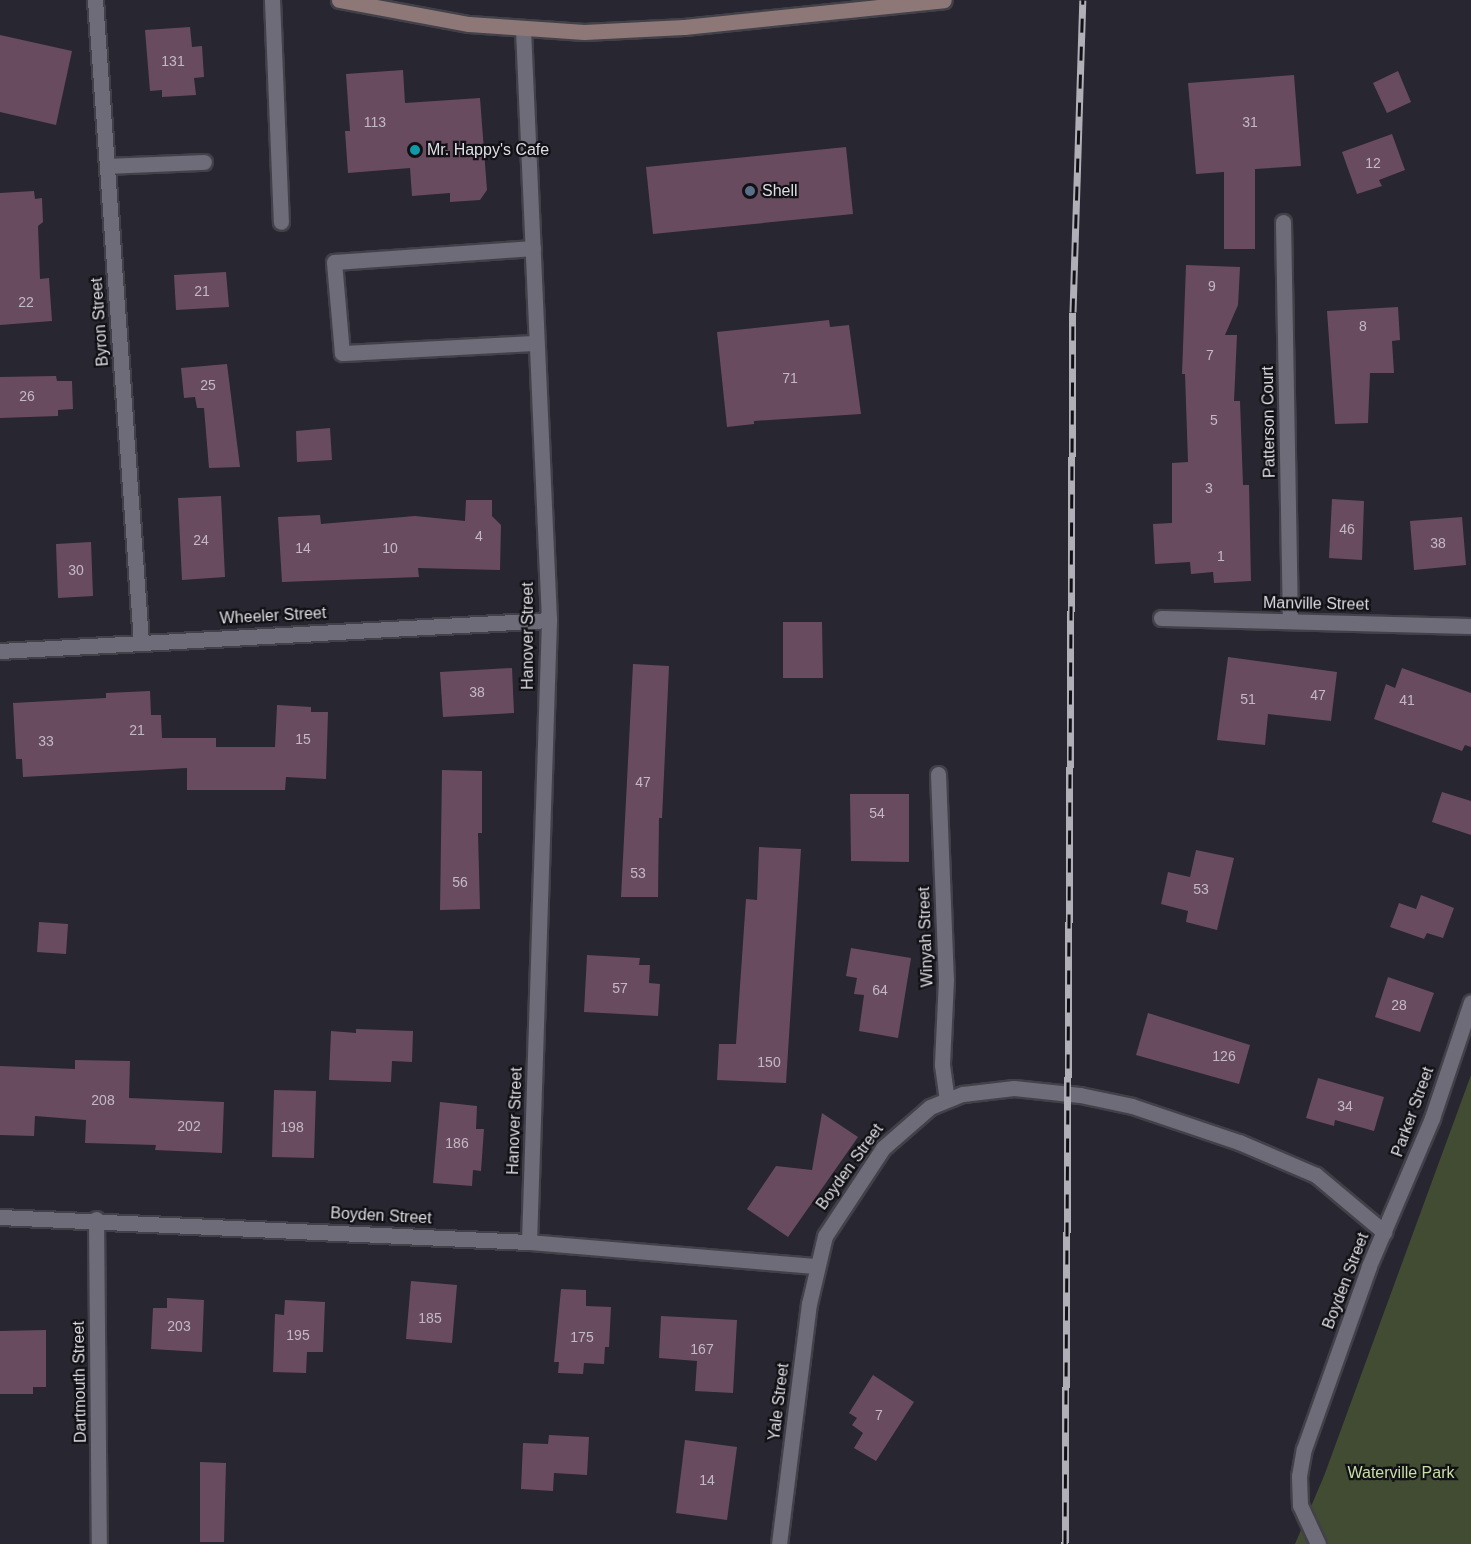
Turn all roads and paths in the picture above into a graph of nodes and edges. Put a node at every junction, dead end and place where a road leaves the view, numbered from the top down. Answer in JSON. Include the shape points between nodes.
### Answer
{"nodes":[{"id":1,"x":94,"y":0,"type":"edge"},
{"id":2,"x":272,"y":0,"type":"edge"},
{"id":3,"x":339,"y":0,"type":"edge"},
{"id":4,"x":944,"y":0,"type":"edge"},
{"id":5,"x":523,"y":29,"type":"junction"},
{"id":6,"x":204,"y":162,"type":"dead end"},
{"id":7,"x":107,"y":166,"type":"junction"},
{"id":8,"x":281,"y":222,"type":"dead end"},
{"id":9,"x":1283,"y":222,"type":"dead end"},
{"id":10,"x":533,"y":248,"type":"junction"},
{"id":11,"x":537,"y":343,"type":"junction"},
{"id":12,"x":1161,"y":618,"type":"dead end"},
{"id":13,"x":549,"y":620,"type":"junction"},
{"id":14,"x":1290,"y":621,"type":"junction"},
{"id":15,"x":1471,"y":626,"type":"edge"},
{"id":16,"x":141,"y":641,"type":"junction"},
{"id":17,"x":0,"y":651,"type":"edge"},
{"id":18,"x":938,"y":774,"type":"dead end"},
{"id":19,"x":1471,"y":1002,"type":"edge"},
{"id":20,"x":947,"y":1099,"type":"junction"},
{"id":21,"x":0,"y":1217,"type":"edge"},
{"id":22,"x":96,"y":1219,"type":"junction"},
{"id":23,"x":1384,"y":1232,"type":"junction"},
{"id":24,"x":529,"y":1242,"type":"junction"},
{"id":25,"x":816,"y":1266,"type":"junction"},
{"id":26,"x":99,"y":1544,"type":"edge"},
{"id":27,"x":779,"y":1544,"type":"edge"},
{"id":28,"x":1318,"y":1544,"type":"edge"}],
"edges":[{"from":1,"to":7,"type":"street","name":"Byron Street"},
{"from":2,"to":8,"type":"street"},
{"from":3,"to":5,"type":"main road","via":[[469,24]]},
{"from":4,"to":5,"type":"main road","via":[[684,27],[584,32]]},
{"from":5,"to":10,"type":"street","name":"Hanover Street"},
{"from":6,"to":7,"type":"street"},
{"from":7,"to":16,"type":"street","name":"Byron Street"},
{"from":9,"to":14,"type":"street","name":"Patterson Court"},
{"from":10,"to":11,"type":"street","name":"Hanover Street"},
{"from":10,"to":11,"type":"street","via":[[334,262],[342,353]]},
{"from":11,"to":13,"type":"street","name":"Hanover Street"},
{"from":12,"to":14,"type":"street","name":"Manville Street"},
{"from":13,"to":16,"type":"street","name":"Wheeler Street"},
{"from":13,"to":24,"type":"street","name":"Hanover Street"},
{"from":14,"to":15,"type":"street","name":"Manville Street"},
{"from":16,"to":17,"type":"street","name":"Wheeler Street"},
{"from":18,"to":20,"type":"street","name":"Winyah Street","via":[[946,979],[942,1065]]},
{"from":19,"to":23,"type":"street","name":"Parker Street","via":[[1432,1118]]},
{"from":20,"to":23,"type":"street","name":"Boyden Street","via":[[996,1088],[1035,1089],[1104,1099],[1164,1116],[1316,1175]]},
{"from":20,"to":25,"type":"street","name":"Boyden Street","via":[[914,1117],[883,1148],[833,1219]]},
{"from":21,"to":22,"type":"street","name":"Boyden Street"},
{"from":22,"to":24,"type":"street","name":"Boyden Street"},
{"from":22,"to":26,"type":"street","name":"Dartmouth Street"},
{"from":23,"to":28,"type":"street","name":"Boyden Street","via":[[1300,1464],[1300,1505]]},
{"from":24,"to":25,"type":"street","name":"Boyden Street"},
{"from":25,"to":27,"type":"street","name":"Yale Street"}]}
